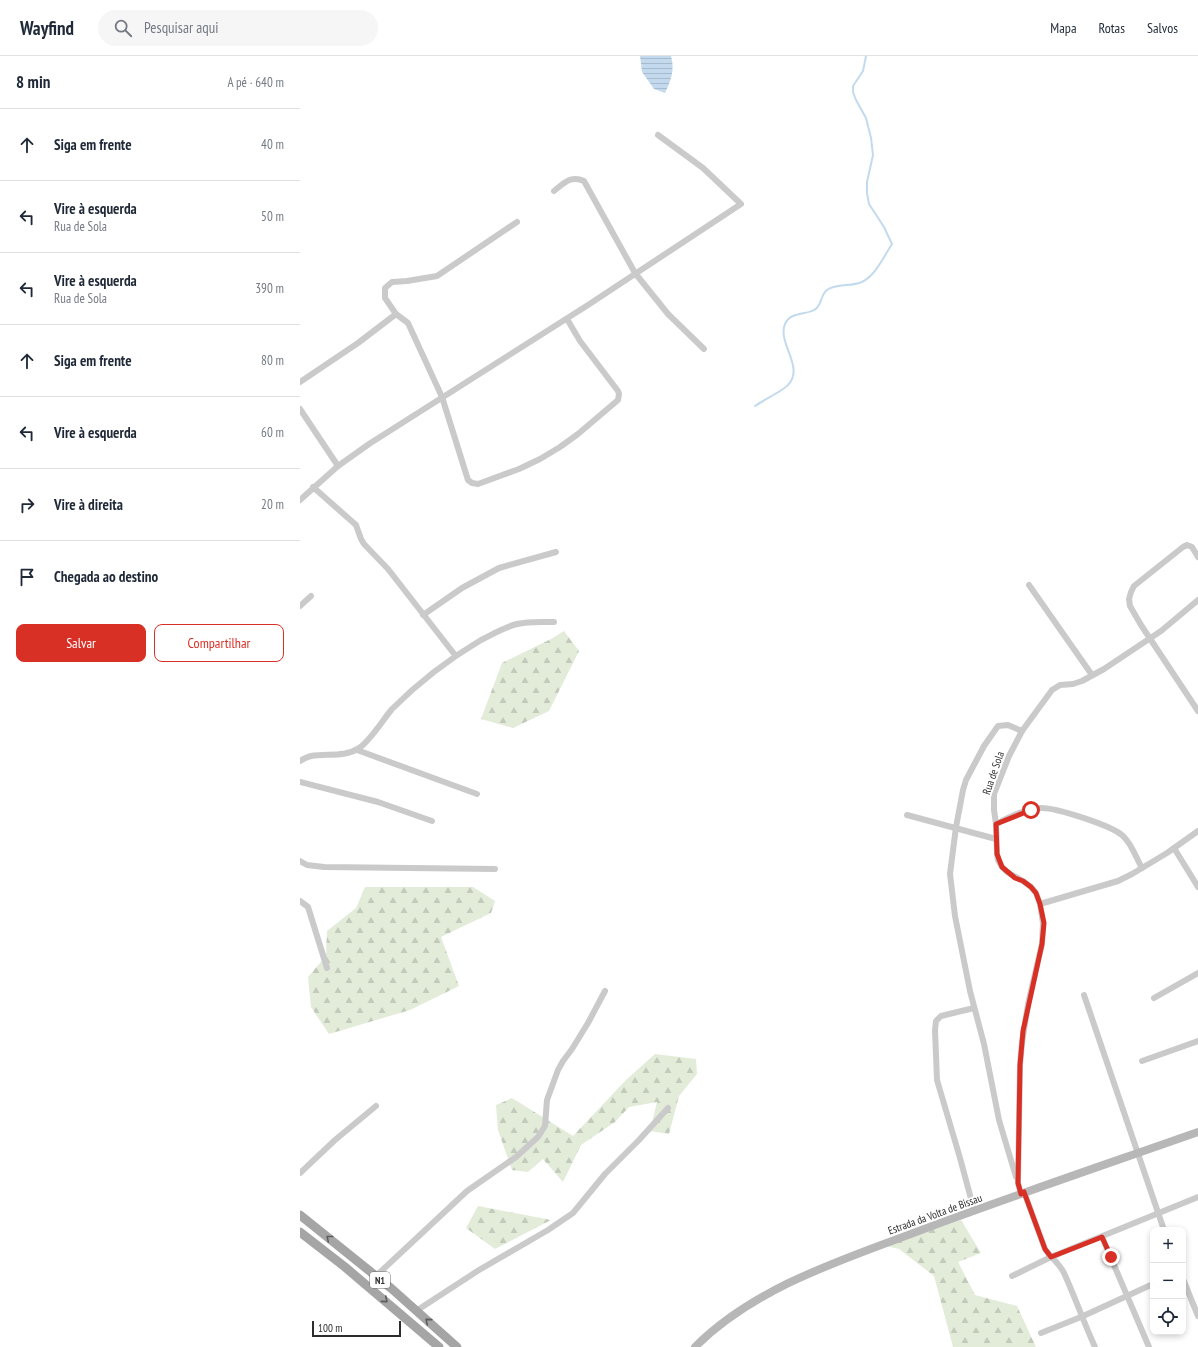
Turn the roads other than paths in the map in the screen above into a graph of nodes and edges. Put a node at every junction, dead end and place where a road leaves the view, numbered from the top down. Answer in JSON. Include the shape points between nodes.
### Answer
{"nodes":[{"id":1,"x":658,"y":135,"type":"dead end"},
{"id":2,"x":554,"y":191,"type":"dead end"},
{"id":3,"x":517,"y":222,"type":"dead end"},
{"id":4,"x":635,"y":273,"type":"junction"},
{"id":5,"x":396,"y":314,"type":"junction"},
{"id":6,"x":567,"y":319,"type":"junction"},
{"id":7,"x":704,"y":349,"type":"dead end"},
{"id":8,"x":300,"y":382,"type":"edge"},
{"id":9,"x":442,"y":397,"type":"junction"},
{"id":10,"x":300,"y":410,"type":"edge"},
{"id":11,"x":338,"y":466,"type":"junction"},
{"id":12,"x":313,"y":487,"type":"junction"},
{"id":13,"x":301,"y":495,"type":"edge"},
{"id":14,"x":556,"y":552,"type":"dead end"},
{"id":15,"x":1198,"y":557,"type":"edge"},
{"id":16,"x":1029,"y":584,"type":"dead end"},
{"id":17,"x":311,"y":596,"type":"dead end"},
{"id":18,"x":1198,"y":600,"type":"edge"},
{"id":19,"x":300,"y":606,"type":"edge"},
{"id":20,"x":423,"y":615,"type":"junction"},
{"id":21,"x":554,"y":622,"type":"dead end"},
{"id":22,"x":1151,"y":639,"type":"junction"},
{"id":23,"x":455,"y":655,"type":"junction"},
{"id":24,"x":1092,"y":675,"type":"junction"},
{"id":25,"x":1198,"y":711,"type":"edge"},
{"id":26,"x":1022,"y":731,"type":"junction"},
{"id":27,"x":357,"y":750,"type":"junction"},
{"id":28,"x":300,"y":761,"type":"edge"},
{"id":29,"x":300,"y":782,"type":"edge"},
{"id":30,"x":476,"y":794,"type":"dead end"},
{"id":31,"x":907,"y":815,"type":"dead end"},
{"id":32,"x":432,"y":821,"type":"dead end"},
{"id":33,"x":996,"y":824,"type":"junction"},
{"id":34,"x":956,"y":827,"type":"junction"},
{"id":35,"x":1198,"y":831,"type":"edge"},
{"id":36,"x":996,"y":839,"type":"junction"},
{"id":37,"x":1174,"y":848,"type":"junction"},
{"id":38,"x":300,"y":861,"type":"edge"},
{"id":39,"x":1142,"y":868,"type":"junction"},
{"id":40,"x":494,"y":869,"type":"dead end"},
{"id":41,"x":1198,"y":887,"type":"edge"},
{"id":42,"x":300,"y":902,"type":"edge"},
{"id":43,"x":1040,"y":904,"type":"junction"},
{"id":44,"x":327,"y":968,"type":"dead end"},
{"id":45,"x":1198,"y":973,"type":"edge"},
{"id":46,"x":605,"y":991,"type":"dead end"},
{"id":47,"x":1084,"y":995,"type":"dead end"},
{"id":48,"x":1154,"y":998,"type":"dead end"},
{"id":49,"x":974,"y":1008,"type":"junction"},
{"id":50,"x":1198,"y":1041,"type":"edge"},
{"id":51,"x":1142,"y":1061,"type":"dead end"},
{"id":52,"x":376,"y":1106,"type":"dead end"},
{"id":53,"x":668,"y":1108,"type":"dead end"},
{"id":54,"x":1198,"y":1132,"type":"edge"},
{"id":55,"x":1138,"y":1154,"type":"junction"},
{"id":56,"x":300,"y":1173,"type":"edge"},
{"id":57,"x":1018,"y":1183,"type":"junction"},
{"id":58,"x":1022,"y":1193,"type":"junction"},
{"id":59,"x":1198,"y":1197,"type":"edge"},
{"id":60,"x":974,"y":1210,"type":"junction"},
{"id":61,"x":1158,"y":1214,"type":"junction"},
{"id":62,"x":300,"y":1215,"type":"edge"},
{"id":63,"x":1163,"y":1227,"type":"edge"},
{"id":64,"x":300,"y":1232,"type":"edge"},
{"id":65,"x":1102,"y":1237,"type":"junction"},
{"id":66,"x":1051,"y":1257,"type":"junction"},
{"id":67,"x":376,"y":1276,"type":"junction"},
{"id":68,"x":1012,"y":1276,"type":"dead end"},
{"id":69,"x":1150,"y":1285,"type":"edge"},
{"id":70,"x":1186,"y":1286,"type":"edge"},
{"id":71,"x":1127,"y":1295,"type":"junction"},
{"id":72,"x":416,"y":1311,"type":"junction"},
{"id":73,"x":1198,"y":1316,"type":"edge"},
{"id":74,"x":1081,"y":1317,"type":"junction"},
{"id":75,"x":1042,"y":1333,"type":"dead end"},
{"id":76,"x":439,"y":1347,"type":"edge"},
{"id":77,"x":458,"y":1347,"type":"edge"},
{"id":78,"x":695,"y":1347,"type":"edge"},
{"id":79,"x":1095,"y":1347,"type":"edge"},
{"id":80,"x":1149,"y":1347,"type":"edge"}],
"edges":[{"from":1,"to":4,"type":"street","via":[[703,168],[741,204]]},
{"from":2,"to":4,"type":"street","via":[[564,182],[577,178],[584,181]]},
{"from":3,"to":5,"type":"street","via":[[437,276],[392,282],[385,288],[385,298]]},
{"from":4,"to":6,"type":"street"},
{"from":4,"to":7,"type":"street","via":[[668,314]]},
{"from":5,"to":8,"type":"street"},
{"from":5,"to":9,"type":"street","via":[[408,323]]},
{"from":6,"to":9,"type":"street"},
{"from":6,"to":9,"type":"street","via":[[580,341],[618,391],[619,397],[617,402],[560,447],[519,469],[472,484],[468,480]]},
{"from":9,"to":11,"type":"street"},
{"from":10,"to":11,"type":"street"},
{"from":11,"to":12,"type":"street"},
{"from":12,"to":13,"type":"street"},
{"from":12,"to":20,"type":"street","via":[[356,525],[361,539]]},
{"from":14,"to":20,"type":"street","via":[[499,568],[462,588]]},
{"from":15,"to":22,"type":"street","via":[[1187,544],[1134,586],[1129,599],[1130,606]]},
{"from":16,"to":24,"type":"street"},
{"from":17,"to":19,"type":"street"},
{"from":18,"to":22,"type":"street","name":"Rua de Sola"},
{"from":20,"to":23,"type":"street"},
{"from":21,"to":23,"type":"street","via":[[506,627]]},
{"from":22,"to":24,"type":"street","name":"Rua de Sola"},
{"from":22,"to":25,"type":"street"},
{"from":23,"to":27,"type":"street","via":[[396,706],[365,744]]},
{"from":24,"to":26,"type":"street","name":"Rua de Sola","via":[[1076,684],[1060,685],[1052,690]]},
{"from":26,"to":33,"type":"street","name":"Rua de Sola","via":[[994,794]]},
{"from":26,"to":34,"type":"street","via":[[1001,725],[990,736],[966,780]]},
{"from":27,"to":28,"type":"street","via":[[342,754],[310,756]]},
{"from":27,"to":30,"type":"street"},
{"from":29,"to":32,"type":"street","via":[[378,802]]},
{"from":31,"to":34,"type":"street"},
{"from":33,"to":36,"type":"street","name":"Rua de Sola"},
{"from":33,"to":39,"type":"street","via":[[1031,810],[1056,810],[1120,833]]},
{"from":34,"to":36,"type":"street"},
{"from":34,"to":49,"type":"street","via":[[950,874],[959,939]]},
{"from":35,"to":37,"type":"street"},
{"from":36,"to":43,"type":"street","name":"Rua de Sola","via":[[997,854],[1002,867],[1031,887]]},
{"from":37,"to":39,"type":"street"},
{"from":37,"to":41,"type":"street"},
{"from":38,"to":40,"type":"street","via":[[307,865],[324,867]]},
{"from":39,"to":43,"type":"street","via":[[1118,881]]},
{"from":42,"to":44,"type":"street","via":[[308,907]]},
{"from":43,"to":57,"type":"street","name":"Rua de Sola","via":[[1044,923],[1042,944],[1023,1031],[1020,1065]]},
{"from":45,"to":48,"type":"street"},
{"from":46,"to":67,"type":"street","via":[[588,1023],[560,1065],[547,1100],[545,1126],[538,1137],[516,1157],[467,1191]]},
{"from":47,"to":55,"type":"street"},
{"from":49,"to":57,"type":"street","via":[[999,1120]]},
{"from":49,"to":60,"type":"street","via":[[941,1016],[936,1021],[935,1030],[937,1080]]},
{"from":50,"to":51,"type":"street"},
{"from":52,"to":56,"type":"street"},
{"from":53,"to":72,"type":"street","via":[[605,1174],[573,1213]]},
{"from":54,"to":55,"type":"main road","name":"Estrada da Volta de Bissau"},
{"from":55,"to":58,"type":"main road","name":"Estrada da Volta de Bissau"},
{"from":55,"to":61,"type":"street"},
{"from":57,"to":58,"type":"street","name":"Rua de Sola"},
{"from":58,"to":60,"type":"main road","name":"Estrada da Volta de Bissau"},
{"from":58,"to":66,"type":"street","name":"Rua de Sola","via":[[1045,1249]]},
{"from":59,"to":61,"type":"street"},
{"from":60,"to":78,"type":"main road","name":"Estrada da Volta de Bissau","via":[[794,1279],[730,1317]]},
{"from":61,"to":63,"type":"street"},
{"from":61,"to":65,"type":"street"},
{"from":67,"to":62,"type":"main road","number":"N1","one_way":true},
{"from":64,"to":76,"type":"main road","number":"N1","one_way":true},
{"from":65,"to":66,"type":"street"},
{"from":65,"to":71,"type":"street"},
{"from":66,"to":68,"type":"street"},
{"from":66,"to":74,"type":"street","name":"Rua de Sola","via":[[1064,1273]]},
{"from":67,"to":72,"type":"main road","number":"N1"},
{"from":69,"to":71,"type":"street"},
{"from":70,"to":73,"type":"street"},
{"from":71,"to":74,"type":"street"},
{"from":71,"to":80,"type":"street"},
{"from":77,"to":72,"type":"main road","number":"N1","one_way":true},
{"from":74,"to":75,"type":"street"},
{"from":74,"to":79,"type":"street","name":"Rua de Sola"}]}
